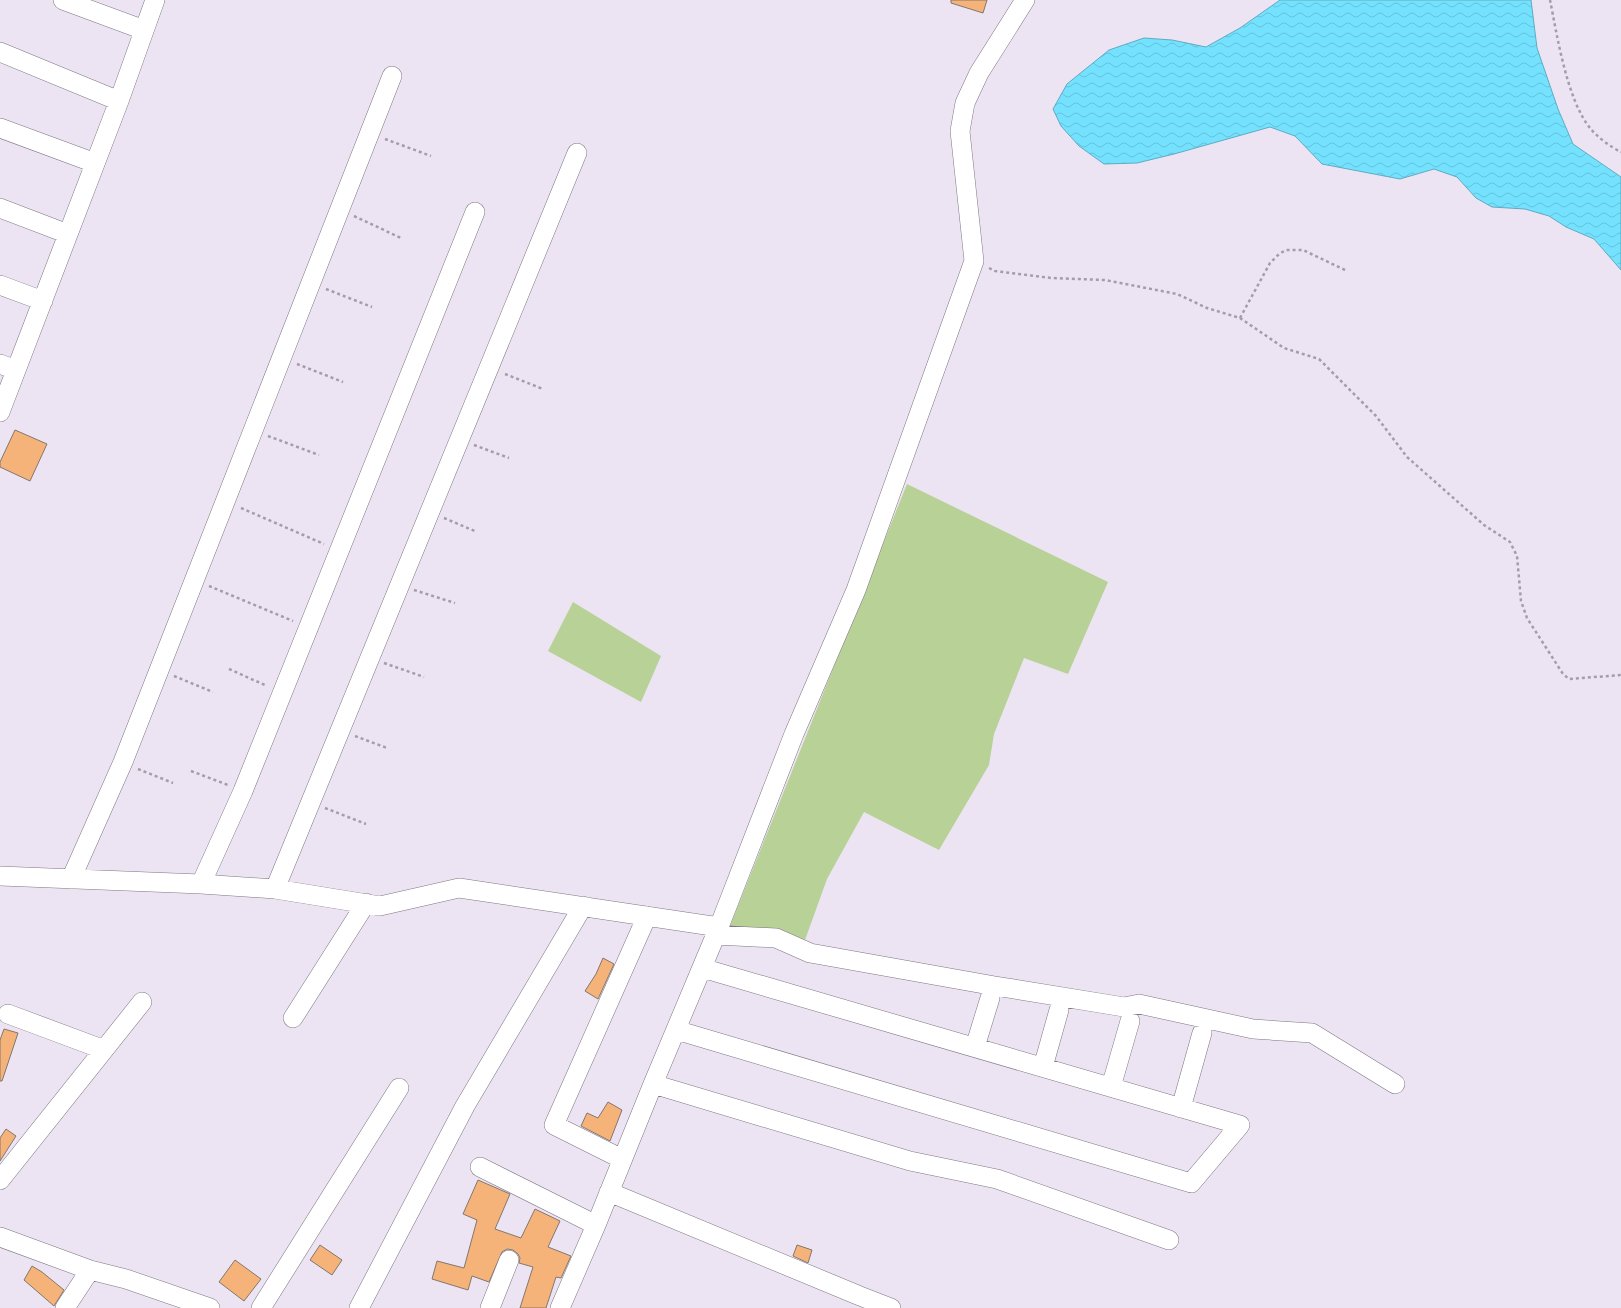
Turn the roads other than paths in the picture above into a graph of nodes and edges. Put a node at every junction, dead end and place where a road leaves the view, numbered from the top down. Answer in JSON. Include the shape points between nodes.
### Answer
{"nodes":[{"id":1,"x":63,"y":0,"type":"edge"},
{"id":2,"x":155,"y":0,"type":"edge"},
{"id":3,"x":1025,"y":0,"type":"edge"},
{"id":4,"x":144,"y":30,"type":"junction"},
{"id":5,"x":0,"y":52,"type":"edge"},
{"id":6,"x":392,"y":76,"type":"dead end"},
{"id":7,"x":119,"y":101,"type":"junction"},
{"id":8,"x":0,"y":128,"type":"edge"},
{"id":9,"x":577,"y":153,"type":"dead end"},
{"id":10,"x":95,"y":163,"type":"junction"},
{"id":11,"x":0,"y":208,"type":"edge"},
{"id":12,"x":475,"y":212,"type":"dead end"},
{"id":13,"x":68,"y":234,"type":"junction"},
{"id":14,"x":0,"y":285,"type":"edge"},
{"id":15,"x":43,"y":301,"type":"junction"},
{"id":16,"x":8,"y":367,"type":"edge"},
{"id":17,"x":0,"y":412,"type":"edge"},
{"id":18,"x":0,"y":876,"type":"edge"},
{"id":19,"x":71,"y":879,"type":"junction"},
{"id":20,"x":201,"y":884,"type":"junction"},
{"id":21,"x":275,"y":889,"type":"junction"},
{"id":22,"x":366,"y":904,"type":"junction"},
{"id":23,"x":583,"y":906,"type":"junction"},
{"id":24,"x":647,"y":916,"type":"junction"},
{"id":25,"x":718,"y":931,"type":"junction"},
{"id":26,"x":702,"y":968,"type":"junction"},
{"id":27,"x":990,"y":998,"type":"dead end"},
{"id":28,"x":142,"y":1002,"type":"dead end"},
{"id":29,"x":1059,"y":1010,"type":"dead end"},
{"id":30,"x":8,"y":1014,"type":"dead end"},
{"id":31,"x":293,"y":1018,"type":"dead end"},
{"id":32,"x":1130,"y":1021,"type":"dead end"},
{"id":33,"x":676,"y":1030,"type":"junction"},
{"id":34,"x":1202,"y":1033,"type":"dead end"},
{"id":35,"x":975,"y":1048,"type":"junction"},
{"id":36,"x":102,"y":1049,"type":"junction"},
{"id":37,"x":1043,"y":1067,"type":"junction"},
{"id":38,"x":653,"y":1084,"type":"junction"},
{"id":39,"x":1395,"y":1084,"type":"dead end"},
{"id":40,"x":1111,"y":1087,"type":"junction"},
{"id":41,"x":400,"y":1088,"type":"dead end"},
{"id":42,"x":1181,"y":1108,"type":"junction"},
{"id":43,"x":622,"y":1159,"type":"junction"},
{"id":44,"x":480,"y":1167,"type":"dead end"},
{"id":45,"x":0,"y":1180,"type":"edge"},
{"id":46,"x":609,"y":1192,"type":"junction"},
{"id":47,"x":596,"y":1225,"type":"junction"},
{"id":48,"x":0,"y":1237,"type":"edge"},
{"id":49,"x":1169,"y":1240,"type":"dead end"},
{"id":50,"x":509,"y":1260,"type":"dead end"},
{"id":51,"x":90,"y":1270,"type":"junction"},
{"id":52,"x":65,"y":1308,"type":"edge"},
{"id":53,"x":210,"y":1308,"type":"edge"},
{"id":54,"x":262,"y":1308,"type":"edge"},
{"id":55,"x":359,"y":1308,"type":"edge"},
{"id":56,"x":490,"y":1308,"type":"edge"},
{"id":57,"x":560,"y":1308,"type":"edge"},
{"id":58,"x":891,"y":1308,"type":"edge"}],
"edges":[{"from":1,"to":4,"type":"street"},
{"from":2,"to":4,"type":"street"},
{"from":3,"to":25,"type":"street","via":[[979,73],[965,103],[960,131],[974,261],[856,590],[794,734]]},
{"from":4,"to":7,"type":"street"},
{"from":5,"to":7,"type":"street"},
{"from":6,"to":19,"type":"street","via":[[123,762]]},
{"from":7,"to":10,"type":"street"},
{"from":8,"to":10,"type":"street"},
{"from":9,"to":21,"type":"street"},
{"from":10,"to":13,"type":"street"},
{"from":11,"to":13,"type":"street"},
{"from":12,"to":20,"type":"street","via":[[243,791]]},
{"from":13,"to":15,"type":"street"},
{"from":14,"to":15,"type":"street"},
{"from":15,"to":16,"type":"street"},
{"from":16,"to":17,"type":"street"},
{"from":18,"to":19,"type":"street"},
{"from":19,"to":20,"type":"street"},
{"from":20,"to":21,"type":"street"},
{"from":21,"to":22,"type":"street"},
{"from":22,"to":23,"type":"street","via":[[380,906],[459,888]]},
{"from":22,"to":31,"type":"street"},
{"from":23,"to":24,"type":"street"},
{"from":23,"to":55,"type":"street","via":[[465,1106]]},
{"from":24,"to":25,"type":"street"},
{"from":24,"to":43,"type":"street","via":[[554,1125]]},
{"from":25,"to":26,"type":"street"},
{"from":25,"to":39,"type":"street","via":[[776,938],[810,953],[995,986],[1124,1007],[1139,1004],[1253,1029],[1312,1033]]},
{"from":26,"to":33,"type":"street"},
{"from":26,"to":35,"type":"street"},
{"from":27,"to":35,"type":"street"},
{"from":28,"to":36,"type":"street"},
{"from":29,"to":37,"type":"street"},
{"from":30,"to":36,"type":"street"},
{"from":32,"to":40,"type":"street"},
{"from":33,"to":38,"type":"street"},
{"from":33,"to":42,"type":"street","via":[[1191,1183],[1240,1125]]},
{"from":34,"to":42,"type":"street"},
{"from":35,"to":37,"type":"street"},
{"from":36,"to":45,"type":"street"},
{"from":37,"to":40,"type":"street"},
{"from":38,"to":43,"type":"street"},
{"from":38,"to":49,"type":"street","via":[[910,1160],[997,1179]]},
{"from":40,"to":42,"type":"street"},
{"from":41,"to":54,"type":"street"},
{"from":43,"to":46,"type":"street"},
{"from":44,"to":47,"type":"street"},
{"from":46,"to":47,"type":"street"},
{"from":46,"to":58,"type":"street"},
{"from":47,"to":57,"type":"street"},
{"from":48,"to":51,"type":"street"},
{"from":50,"to":56,"type":"street"},
{"from":51,"to":52,"type":"street"},
{"from":51,"to":53,"type":"street","via":[[126,1279]]}]}
